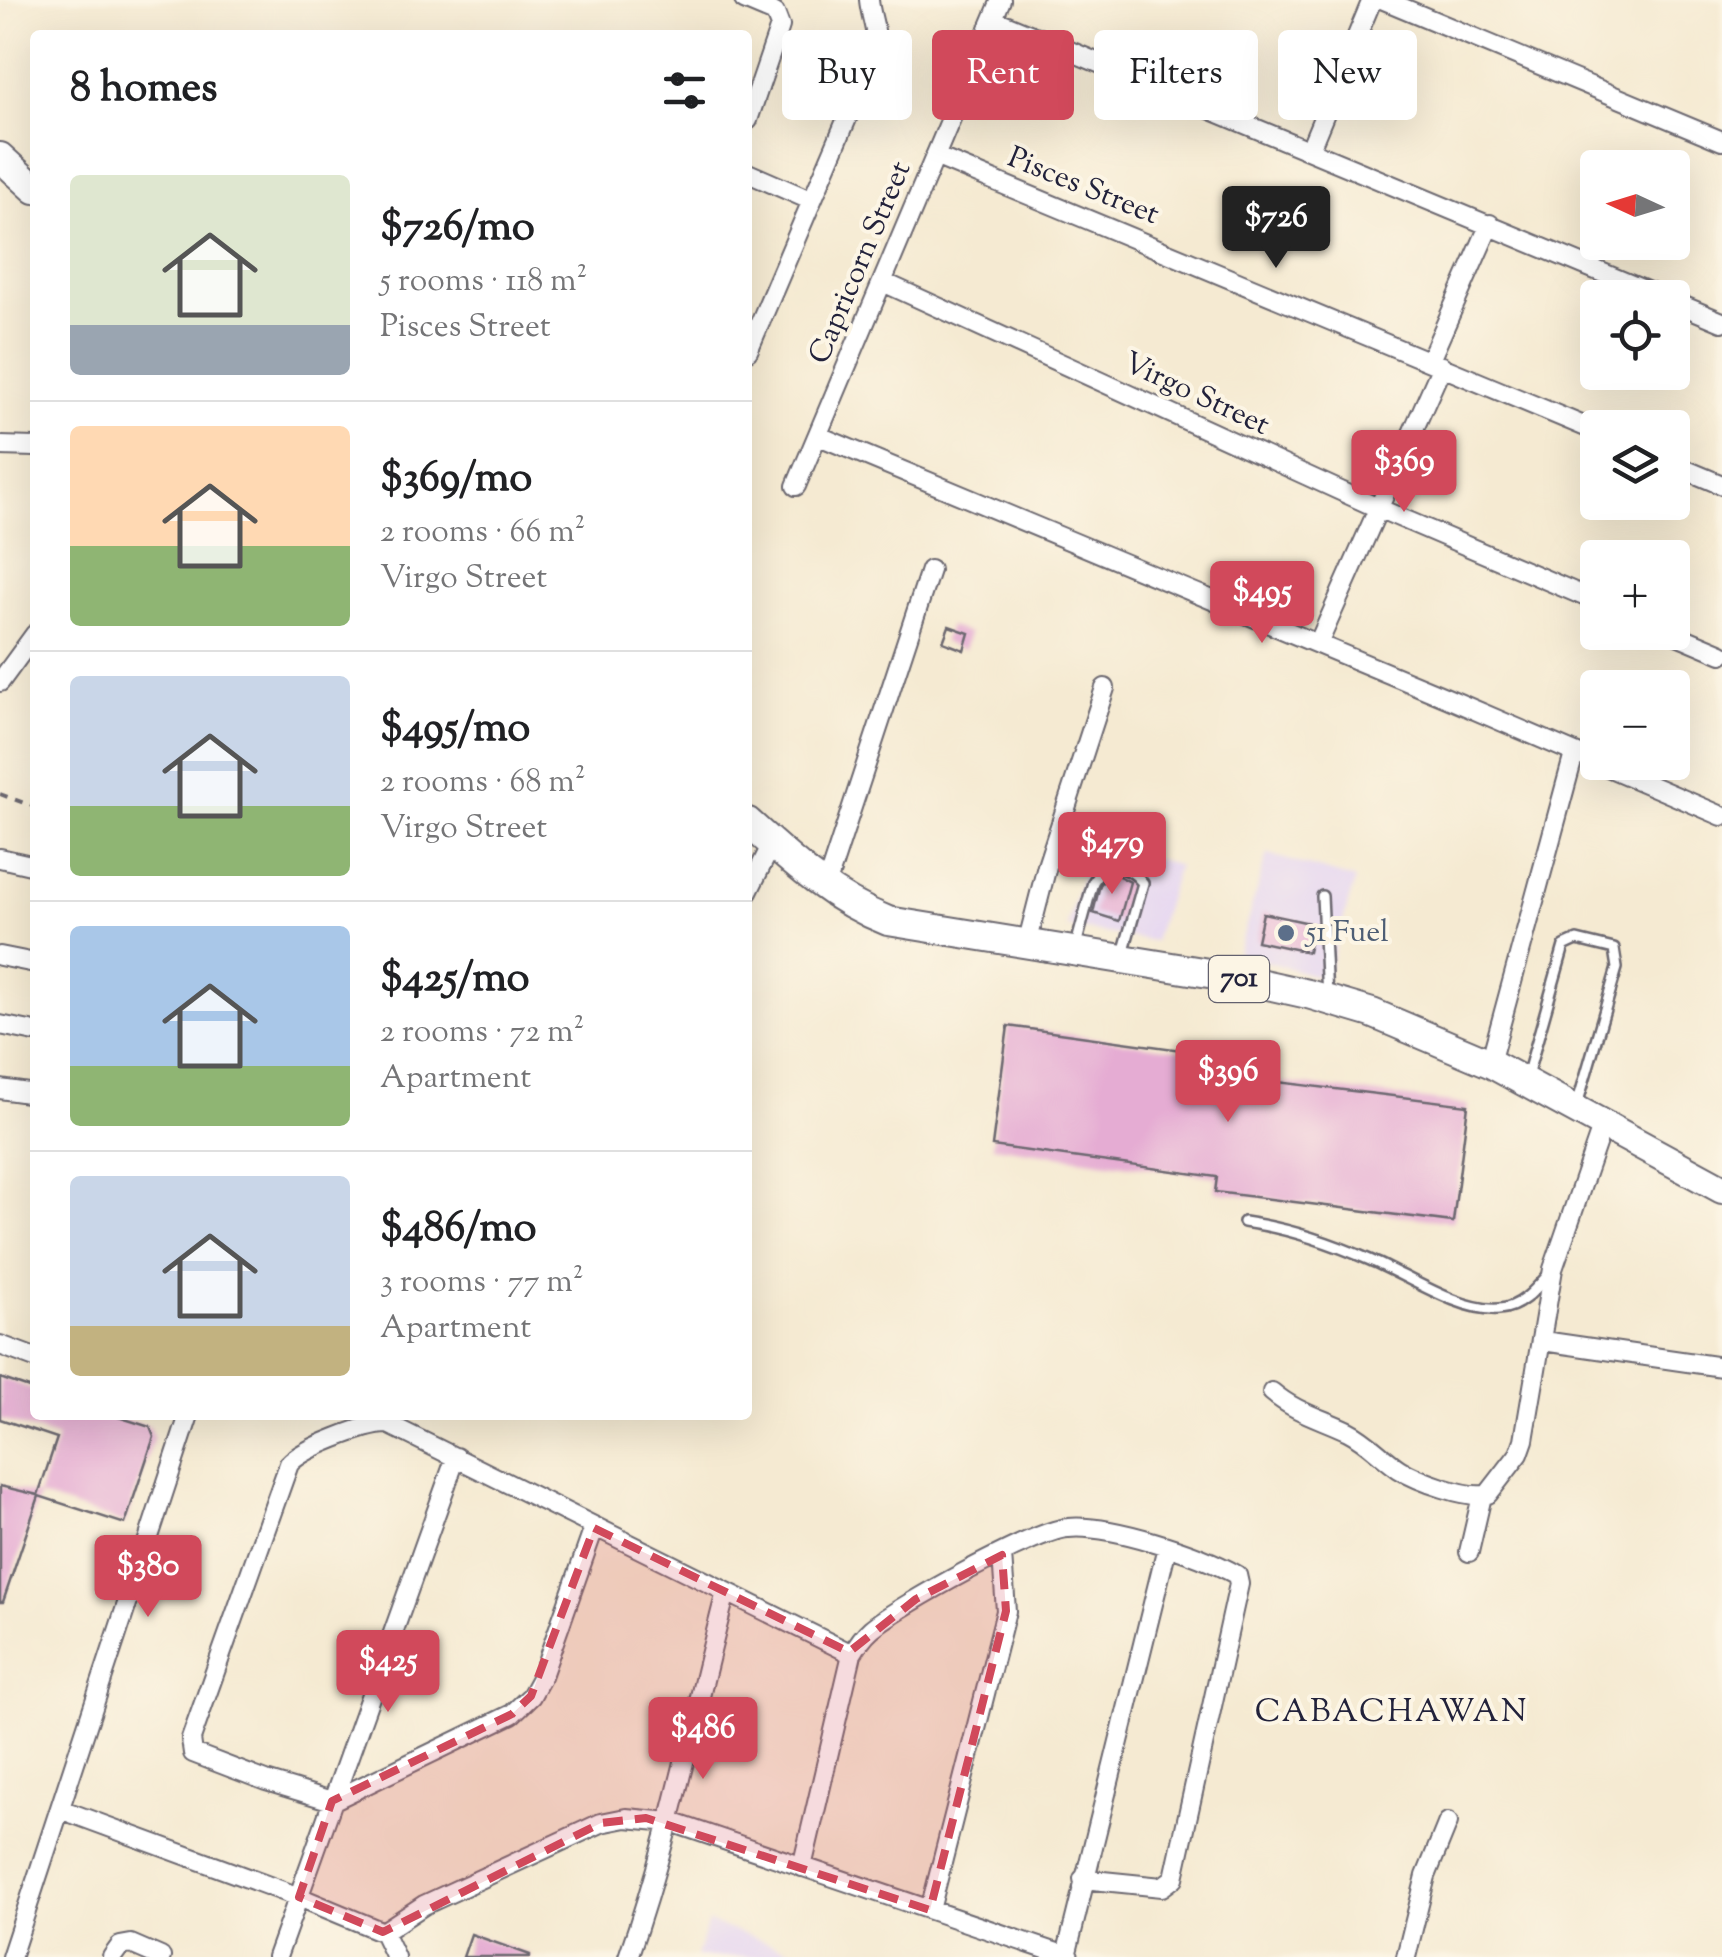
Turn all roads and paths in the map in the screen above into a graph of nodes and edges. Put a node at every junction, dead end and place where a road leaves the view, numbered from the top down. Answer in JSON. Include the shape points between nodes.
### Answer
{"nodes":[{"id":1,"x":744,"y":0,"type":"edge"},
{"id":2,"x":870,"y":0,"type":"edge"},
{"id":3,"x":1001,"y":0,"type":"edge"},
{"id":4,"x":1372,"y":0,"type":"edge"},
{"id":5,"x":1384,"y":0,"type":"edge"},
{"id":6,"x":994,"y":19,"type":"junction"},
{"id":7,"x":752,"y":108,"type":"edge"},
{"id":8,"x":1722,"y":141,"type":"edge"},
{"id":9,"x":1310,"y":149,"type":"junction"},
{"id":10,"x":936,"y":156,"type":"junction"},
{"id":11,"x":0,"y":158,"type":"edge"},
{"id":12,"x":752,"y":175,"type":"edge"},
{"id":13,"x":30,"y":185,"type":"edge"},
{"id":14,"x":810,"y":200,"type":"junction"},
{"id":15,"x":1490,"y":224,"type":"junction"},
{"id":16,"x":1622,"y":280,"type":"edge"},
{"id":17,"x":883,"y":282,"type":"junction"},
{"id":18,"x":1690,"y":309,"type":"edge"},
{"id":19,"x":1722,"y":322,"type":"edge"},
{"id":20,"x":752,"y":341,"type":"edge"},
{"id":21,"x":1436,"y":363,"type":"junction"},
{"id":22,"x":1580,"y":424,"type":"edge"},
{"id":23,"x":818,"y":436,"type":"junction"},
{"id":24,"x":0,"y":446,"type":"edge"},
{"id":25,"x":30,"y":447,"type":"edge"},
{"id":26,"x":1690,"y":472,"type":"edge"},
{"id":27,"x":1722,"y":485,"type":"edge"},
{"id":28,"x":796,"y":486,"type":"dead end"},
{"id":29,"x":1380,"y":510,"type":"junction"},
{"id":30,"x":930,"y":570,"type":"dead end"},
{"id":31,"x":1580,"y":594,"type":"edge"},
{"id":32,"x":1690,"y":640,"type":"edge"},
{"id":33,"x":30,"y":641,"type":"edge"},
{"id":34,"x":1318,"y":644,"type":"junction"},
{"id":35,"x":1722,"y":654,"type":"edge"},
{"id":36,"x":0,"y":682,"type":"edge"},
{"id":37,"x":1105,"y":688,"type":"dead end"},
{"id":38,"x":1574,"y":754,"type":"junction"},
{"id":39,"x":0,"y":794,"type":"edge"},
{"id":40,"x":30,"y":805,"type":"edge"},
{"id":41,"x":1722,"y":816,"type":"edge"},
{"id":42,"x":752,"y":826,"type":"edge"},
{"id":43,"x":772,"y":844,"type":"junction"},
{"id":44,"x":0,"y":858,"type":"edge"},
{"id":45,"x":30,"y":865,"type":"edge"},
{"id":46,"x":752,"y":884,"type":"edge"},
{"id":47,"x":825,"y":888,"type":"junction"},
{"id":48,"x":1322,"y":896,"type":"dead end"},
{"id":49,"x":1028,"y":944,"type":"junction"},
{"id":50,"x":1074,"y":952,"type":"junction"},
{"id":51,"x":0,"y":956,"type":"edge"},
{"id":52,"x":1122,"y":960,"type":"junction"},
{"id":53,"x":30,"y":962,"type":"edge"},
{"id":54,"x":1328,"y":1000,"type":"junction"},
{"id":55,"x":0,"y":1025,"type":"edge"},
{"id":56,"x":30,"y":1031,"type":"edge"},
{"id":57,"x":1490,"y":1063,"type":"junction"},
{"id":58,"x":1525,"y":1082,"type":"junction"},
{"id":59,"x":0,"y":1089,"type":"edge"},
{"id":60,"x":30,"y":1093,"type":"edge"},
{"id":61,"x":1576,"y":1110,"type":"junction"},
{"id":62,"x":1602,"y":1124,"type":"junction"},
{"id":63,"x":1722,"y":1189,"type":"edge"},
{"id":64,"x":1244,"y":1222,"type":"dead end"},
{"id":65,"x":1554,"y":1269,"type":"junction"},
{"id":66,"x":1543,"y":1341,"type":"junction"},
{"id":67,"x":0,"y":1345,"type":"edge"},
{"id":68,"x":30,"y":1356,"type":"edge"},
{"id":69,"x":1722,"y":1367,"type":"edge"},
{"id":70,"x":1272,"y":1392,"type":"dead end"},
{"id":71,"x":187,"y":1420,"type":"edge"},
{"id":72,"x":456,"y":1457,"type":"junction"},
{"id":73,"x":1482,"y":1496,"type":"junction"},
{"id":74,"x":594,"y":1528,"type":"junction"},
{"id":75,"x":1168,"y":1547,"type":"junction"},
{"id":76,"x":1469,"y":1552,"type":"dead end"},
{"id":77,"x":1002,"y":1555,"type":"junction"},
{"id":78,"x":726,"y":1592,"type":"junction"},
{"id":79,"x":852,"y":1654,"type":"junction"},
{"id":80,"x":332,"y":1801,"type":"junction"},
{"id":81,"x":60,"y":1809,"type":"junction"},
{"id":82,"x":671,"y":1822,"type":"junction"},
{"id":83,"x":1448,"y":1822,"type":"dead end"},
{"id":84,"x":802,"y":1866,"type":"junction"},
{"id":85,"x":1084,"y":1879,"type":"junction"},
{"id":86,"x":299,"y":1897,"type":"junction"},
{"id":87,"x":930,"y":1910,"type":"junction"},
{"id":88,"x":383,"y":1932,"type":"junction"},
{"id":89,"x":1068,"y":1956,"type":"edge"},
{"id":90,"x":11,"y":1957,"type":"edge"},
{"id":91,"x":112,"y":1957,"type":"edge"},
{"id":92,"x":162,"y":1957,"type":"edge"},
{"id":93,"x":278,"y":1957,"type":"edge"},
{"id":94,"x":395,"y":1957,"type":"edge"},
{"id":95,"x":628,"y":1957,"type":"edge"},
{"id":96,"x":1406,"y":1957,"type":"edge"}],
"edges":[{"from":1,"to":7,"type":"street","via":[[770,10],[780,26]]},
{"from":2,"to":14,"type":"street","via":[[878,42]]},
{"from":3,"to":6,"type":"street","name":"Capricorn Street"},
{"from":4,"to":9,"type":"street"},
{"from":5,"to":8,"type":"street"},
{"from":6,"to":9,"type":"street"},
{"from":6,"to":10,"type":"street","name":"Capricorn Street"},
{"from":9,"to":15,"type":"street"},
{"from":10,"to":17,"type":"street","name":"Capricorn Street"},
{"from":10,"to":21,"type":"street","name":"Pisces Street"},
{"from":11,"to":13,"type":"main road"},
{"from":12,"to":14,"type":"street"},
{"from":14,"to":20,"type":"street"},
{"from":15,"to":16,"type":"street"},
{"from":15,"to":21,"type":"street"},
{"from":17,"to":23,"type":"street","name":"Capricorn Street"},
{"from":17,"to":29,"type":"street","name":"Virgo Street"},
{"from":18,"to":19,"type":"street"},
{"from":21,"to":22,"type":"street","name":"Pisces Street"},
{"from":21,"to":29,"type":"street"},
{"from":23,"to":28,"type":"street","name":"Capricorn Street"},
{"from":23,"to":34,"type":"street"},
{"from":24,"to":25,"type":"street"},
{"from":26,"to":27,"type":"street"},
{"from":29,"to":31,"type":"street","name":"Virgo Street"},
{"from":29,"to":34,"type":"street"},
{"from":30,"to":47,"type":"street"},
{"from":32,"to":35,"type":"street"},
{"from":33,"to":36,"type":"street"},
{"from":34,"to":38,"type":"street"},
{"from":37,"to":49,"type":"street"},
{"from":38,"to":41,"type":"street"},
{"from":38,"to":57,"type":"street"},
{"from":39,"to":40,"type":"path"},
{"from":42,"to":43,"type":"main road","number":"701"},
{"from":43,"to":46,"type":"street"},
{"from":43,"to":47,"type":"main road","number":"701"},
{"from":44,"to":45,"type":"street"},
{"from":47,"to":49,"type":"main road","number":"701","via":[[888,921]]},
{"from":48,"to":54,"type":"lane"},
{"from":49,"to":50,"type":"main road","number":"701"},
{"from":50,"to":52,"type":"main road","number":"701"},
{"from":50,"to":52,"type":"lane","via":[[1092,882],[1101,870],[1121,867],[1143,884]]},
{"from":51,"to":53,"type":"street"},
{"from":52,"to":54,"type":"main road","number":"701"},
{"from":54,"to":57,"type":"main road","number":"701"},
{"from":55,"to":56,"type":"street"},
{"from":57,"to":58,"type":"main road","number":"701"},
{"from":58,"to":61,"type":"main road","number":"701"},
{"from":58,"to":61,"type":"lane","via":[[1564,946],[1577,940],[1614,949],[1617,968]]},
{"from":59,"to":60,"type":"street"},
{"from":61,"to":62,"type":"main road","number":"701"},
{"from":62,"to":63,"type":"main road","number":"701"},
{"from":62,"to":65,"type":"street"},
{"from":64,"to":65,"type":"lane","via":[[1282,1227],[1488,1309],[1515,1306]]},
{"from":65,"to":66,"type":"street"},
{"from":66,"to":69,"type":"street"},
{"from":66,"to":73,"type":"street","via":[[1519,1454]]},
{"from":67,"to":68,"type":"street"},
{"from":70,"to":73,"type":"street","via":[[1360,1438],[1409,1475]]},
{"from":71,"to":81,"type":"street"},
{"from":72,"to":74,"type":"street"},
{"from":72,"to":80,"type":"street"},
{"from":72,"to":80,"type":"street","via":[[388,1424],[302,1454],[289,1464],[258,1549],[191,1748],[196,1757]]},
{"from":73,"to":76,"type":"street"},
{"from":74,"to":78,"type":"street"},
{"from":74,"to":80,"type":"street","via":[[542,1676],[522,1706]]},
{"from":75,"to":77,"type":"street","via":[[1088,1527],[1066,1528]]},
{"from":75,"to":85,"type":"street"},
{"from":75,"to":85,"type":"street","via":[[1239,1579],[1174,1878],[1162,1887]]},
{"from":77,"to":79,"type":"street","via":[[872,1628]]},
{"from":77,"to":87,"type":"street","via":[[1006,1611]]},
{"from":78,"to":79,"type":"street"},
{"from":78,"to":82,"type":"street"},
{"from":79,"to":84,"type":"street"},
{"from":80,"to":86,"type":"street"},
{"from":81,"to":86,"type":"street"},
{"from":81,"to":90,"type":"street"},
{"from":82,"to":84,"type":"street"},
{"from":82,"to":88,"type":"street","via":[[626,1818],[602,1824],[424,1905]]},
{"from":82,"to":95,"type":"street"},
{"from":83,"to":96,"type":"street"},
{"from":84,"to":87,"type":"street"},
{"from":85,"to":89,"type":"street"},
{"from":86,"to":88,"type":"street"},
{"from":86,"to":93,"type":"street"},
{"from":87,"to":89,"type":"street"},
{"from":88,"to":94,"type":"street"},
{"from":91,"to":92,"type":"street","via":[[131,1944]]}]}
